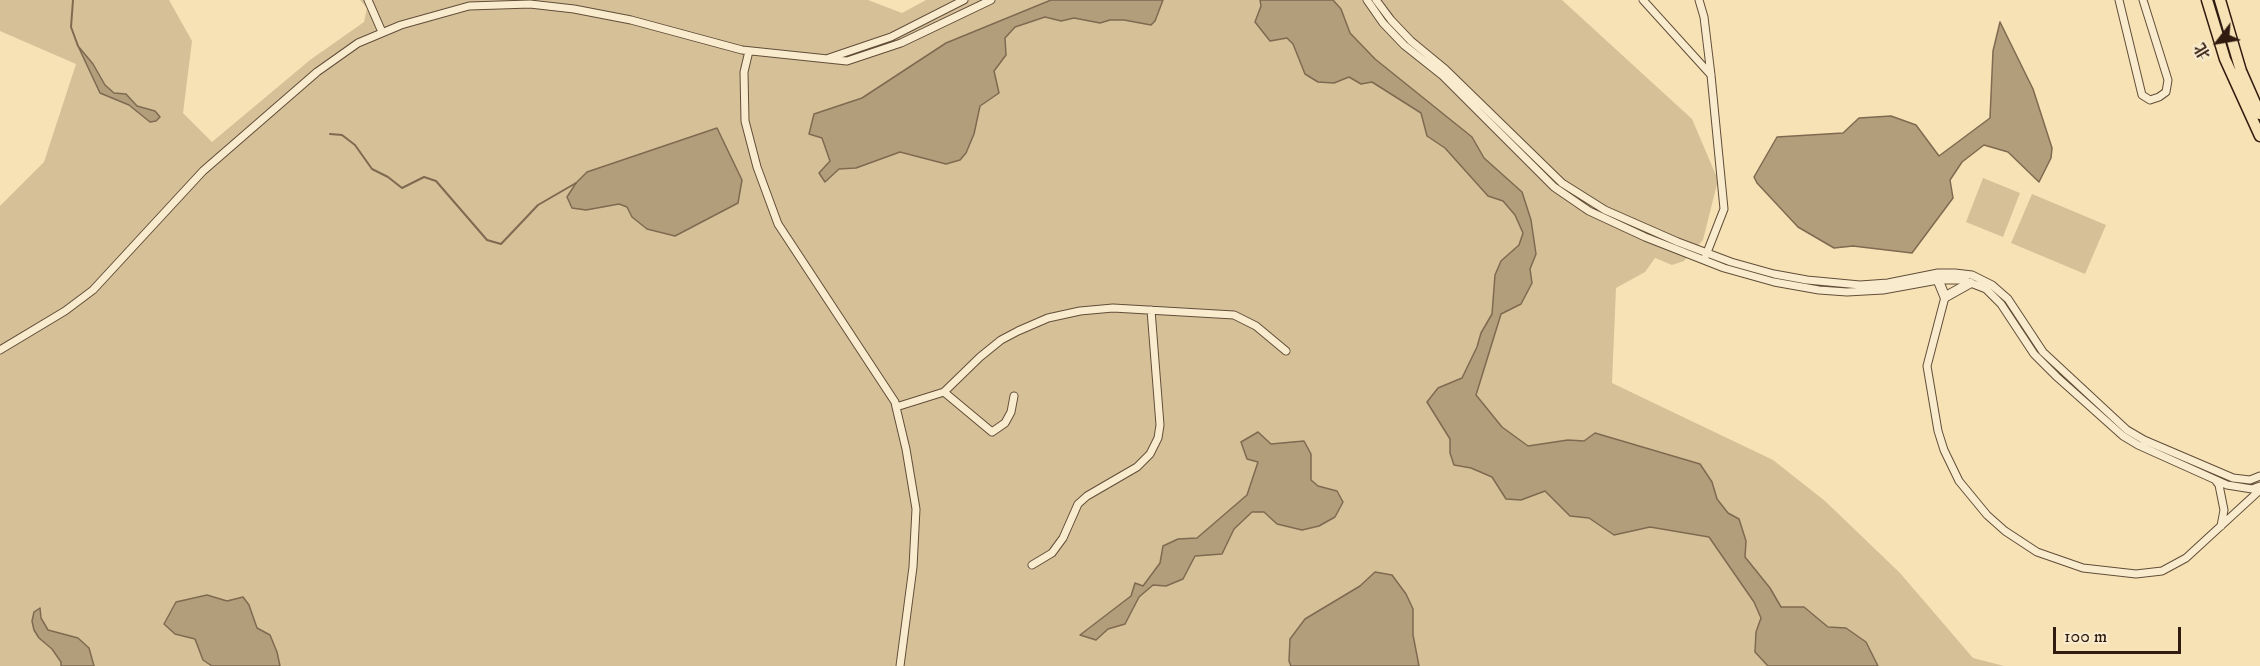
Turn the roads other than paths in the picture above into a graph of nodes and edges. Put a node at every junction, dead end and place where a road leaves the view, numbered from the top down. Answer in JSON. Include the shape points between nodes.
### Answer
{"nodes":[{"id":1,"x":368,"y":0,"type":"edge"},
{"id":2,"x":964,"y":0,"type":"edge"},
{"id":3,"x":991,"y":0,"type":"edge"},
{"id":4,"x":1367,"y":0,"type":"edge"},
{"id":5,"x":1376,"y":0,"type":"edge"},
{"id":6,"x":1643,"y":0,"type":"edge"},
{"id":7,"x":1699,"y":0,"type":"edge"},
{"id":8,"x":2119,"y":0,"type":"edge"},
{"id":9,"x":2143,"y":0,"type":"edge"},
{"id":10,"x":2208,"y":0,"type":"edge"},
{"id":11,"x":2220,"y":0,"type":"edge"},
{"id":12,"x":382,"y":32,"type":"junction"},
{"id":13,"x":749,"y":51,"type":"junction"},
{"id":14,"x":826,"y":59,"type":"junction"},
{"id":15,"x":1711,"y":75,"type":"junction"},
{"id":16,"x":2260,"y":114,"type":"edge"},
{"id":17,"x":2260,"y":136,"type":"edge"},
{"id":18,"x":1705,"y":256,"type":"junction"},
{"id":19,"x":1938,"y":280,"type":"junction"},
{"id":20,"x":1970,"y":283,"type":"junction"},
{"id":21,"x":1945,"y":297,"type":"junction"},
{"id":22,"x":1151,"y":310,"type":"junction"},
{"id":23,"x":0,"y":350,"type":"edge"},
{"id":24,"x":1286,"y":351,"type":"dead end"},
{"id":25,"x":944,"y":392,"type":"junction"},
{"id":26,"x":1014,"y":396,"type":"dead end"},
{"id":27,"x":896,"y":408,"type":"junction"},
{"id":28,"x":2260,"y":476,"type":"edge"},
{"id":29,"x":2216,"y":481,"type":"junction"},
{"id":30,"x":2260,"y":486,"type":"edge"},
{"id":31,"x":2260,"y":490,"type":"edge"},
{"id":32,"x":2221,"y":526,"type":"junction"},
{"id":33,"x":1032,"y":565,"type":"dead end"},
{"id":34,"x":900,"y":666,"type":"edge"}],
"edges":[{"from":1,"to":12,"type":"street"},
{"from":2,"to":14,"type":"street","via":[[891,37]]},
{"from":3,"to":14,"type":"street","via":[[901,43],[847,61]]},
{"from":4,"to":18,"type":"street","via":[[1404,45],[1443,76],[1554,187],[1589,211]]},
{"from":5,"to":18,"type":"street","via":[[1411,41],[1562,183],[1605,210]]},
{"from":6,"to":15,"type":"street"},
{"from":7,"to":15,"type":"street"},
{"from":8,"to":9,"type":"street","via":[[2142,95],[2151,100],[2166,92],[2168,80]]},
{"from":10,"to":17,"type":"main road","via":[[2225,59]]},
{"from":11,"to":16,"type":"main road","via":[[2241,71]]},
{"from":12,"to":13,"type":"street","via":[[469,6],[530,4],[631,20]]},
{"from":12,"to":23,"type":"street","via":[[358,43],[317,72],[203,171],[93,290]]},
{"from":13,"to":14,"type":"street"},
{"from":13,"to":27,"type":"street","via":[[744,72],[745,121],[778,224]]},
{"from":15,"to":18,"type":"street","via":[[1724,209]]},
{"from":18,"to":19,"type":"street","via":[[1724,268],[1819,290],[1882,290]]},
{"from":18,"to":28,"type":"street","via":[[1774,274],[1837,284],[1888,283],[1938,273],[1972,275],[2008,299],[2043,352],[2127,430],[2233,478],[2250,480]]},
{"from":19,"to":20,"type":"street"},
{"from":19,"to":21,"type":"street"},
{"from":20,"to":21,"type":"street"},
{"from":20,"to":29,"type":"street","via":[[1986,289],[2001,304],[2034,354],[2123,436]]},
{"from":21,"to":32,"type":"street","via":[[1927,366],[1938,431],[1959,481],[2005,531],[2056,560],[2083,568],[2136,574],[2162,571],[2186,558]]},
{"from":22,"to":24,"type":"street","via":[[1234,315],[1256,326]]},
{"from":22,"to":25,"type":"street","via":[[1113,308],[1048,318],[1001,340]]},
{"from":22,"to":33,"type":"street","via":[[1158,438],[1137,467],[1078,504],[1052,553]]},
{"from":25,"to":26,"type":"street","via":[[992,432],[1005,423]]},
{"from":25,"to":27,"type":"street"},
{"from":27,"to":34,"type":"street","via":[[916,509]]},
{"from":29,"to":30,"type":"street","via":[[2239,488]]},
{"from":29,"to":32,"type":"street","via":[[2224,510]]},
{"from":31,"to":32,"type":"street"}]}
